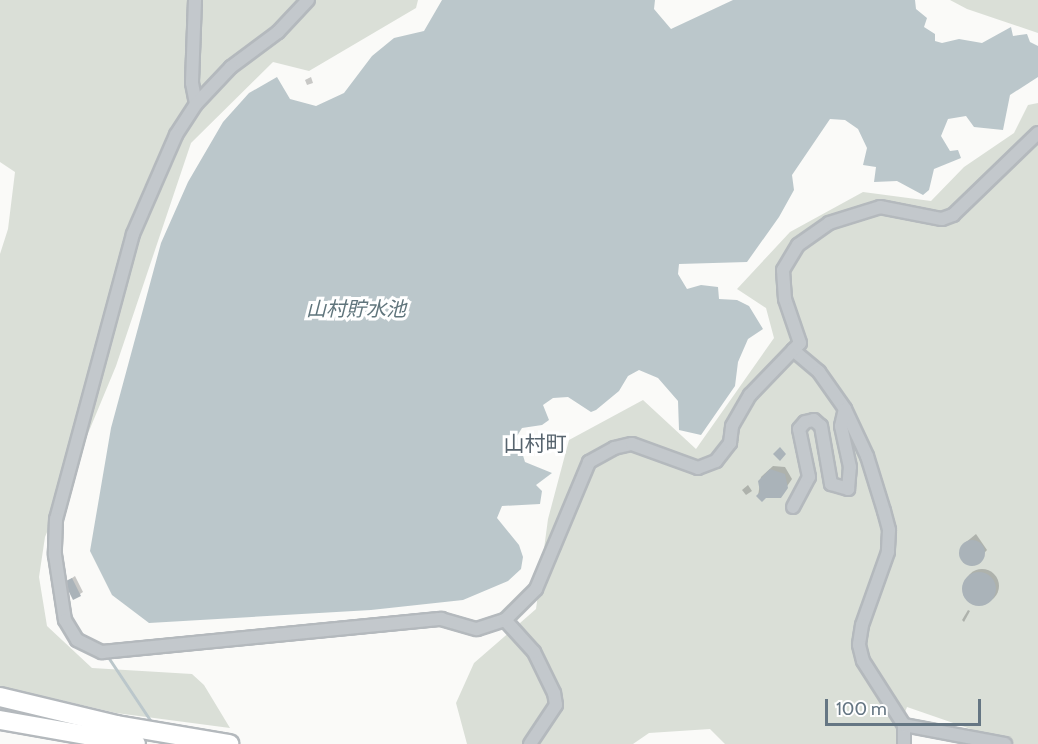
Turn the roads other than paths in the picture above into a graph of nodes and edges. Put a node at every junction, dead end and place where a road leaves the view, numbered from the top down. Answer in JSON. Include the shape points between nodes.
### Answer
{"nodes":[{"id":1,"x":195,"y":0,"type":"edge"},
{"id":2,"x":308,"y":0,"type":"edge"},
{"id":3,"x":196,"y":104,"type":"junction"},
{"id":4,"x":1038,"y":133,"type":"edge"},
{"id":5,"x":792,"y":350,"type":"junction"},
{"id":6,"x":845,"y":409,"type":"junction"},
{"id":7,"x":792,"y":507,"type":"dead end"},
{"id":8,"x":505,"y":620,"type":"junction"},
{"id":9,"x":0,"y":697,"type":"edge"},
{"id":10,"x":0,"y":720,"type":"edge"},
{"id":11,"x":904,"y":724,"type":"junction"},
{"id":12,"x":116,"y":733,"type":"junction"},
{"id":13,"x":136,"y":744,"type":"edge"},
{"id":14,"x":229,"y":744,"type":"edge"},
{"id":15,"x":530,"y":744,"type":"edge"},
{"id":16,"x":904,"y":744,"type":"edge"},
{"id":17,"x":1005,"y":744,"type":"edge"}],
"edges":[{"from":1,"to":3,"type":"street","via":[[192,83]]},
{"from":2,"to":3,"type":"street","via":[[278,32],[231,67]]},
{"from":3,"to":8,"type":"street","via":[[176,135],[122,261],[56,519],[60,601],[71,630],[78,640],[102,652],[441,618],[477,629]]},
{"from":4,"to":5,"type":"street","via":[[953,215],[942,219],[880,207],[829,223],[798,245],[783,270],[784,298],[800,343]]},
{"from":5,"to":6,"type":"street","via":[[819,372]]},
{"from":5,"to":8,"type":"street","via":[[750,395],[732,426],[730,443],[716,462],[698,468],[632,444],[589,462],[536,590]]},
{"from":6,"to":7,"type":"street","via":[[842,426],[850,467],[848,489],[831,484],[821,426],[814,420],[805,422],[799,429],[808,477]]},
{"from":6,"to":11,"type":"street","via":[[867,456],[889,530],[885,563],[862,626],[860,645],[863,661]]},
{"from":8,"to":15,"type":"street","via":[[534,652],[554,693],[556,705]]},
{"from":9,"to":12,"type":"highway"},
{"from":10,"to":12,"type":"highway"},
{"from":11,"to":16,"type":"street"},
{"from":11,"to":17,"type":"street"},
{"from":12,"to":13,"type":"highway"},
{"from":12,"to":14,"type":"highway"}]}
